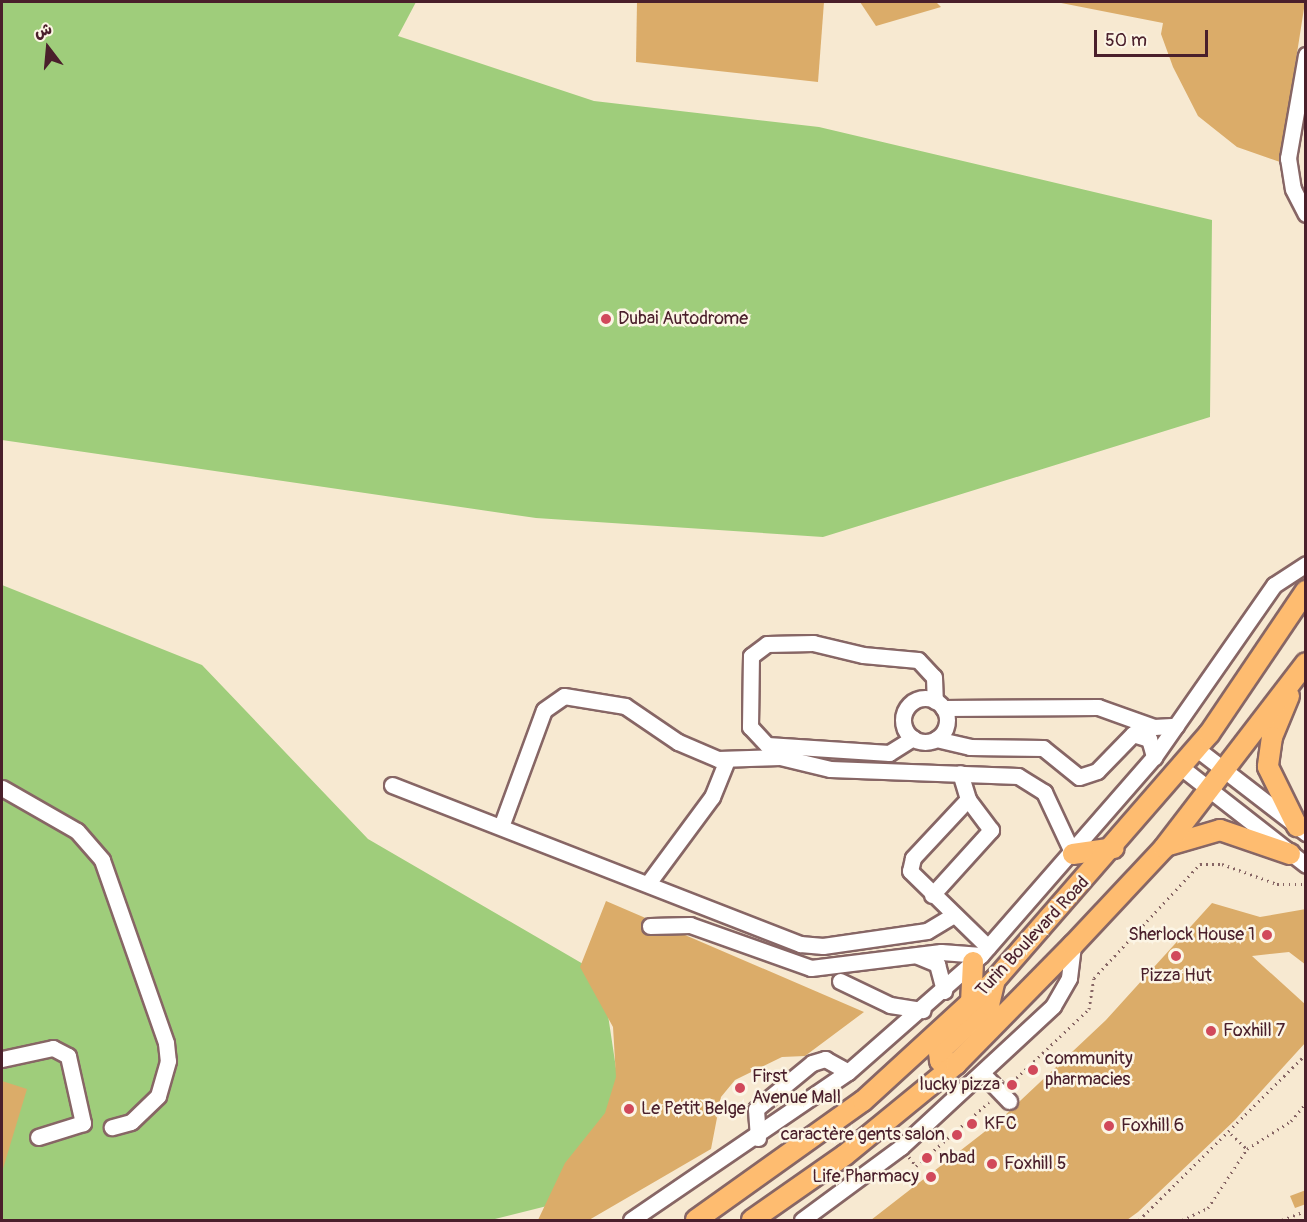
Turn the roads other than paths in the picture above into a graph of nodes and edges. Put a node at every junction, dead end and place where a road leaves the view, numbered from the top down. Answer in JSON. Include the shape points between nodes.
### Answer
{"nodes":[{"id":1,"x":1305,"y":55,"type":"edge"},
{"id":2,"x":1305,"y":214,"type":"edge"},
{"id":3,"x":1305,"y":564,"type":"edge"},
{"id":4,"x":1305,"y":591,"type":"edge"},
{"id":5,"x":1305,"y":663,"type":"edge"},
{"id":6,"x":1289,"y":687,"type":"junction"},
{"id":7,"x":939,"y":704,"type":"junction"},
{"id":8,"x":1136,"y":726,"type":"junction"},
{"id":9,"x":1176,"y":726,"type":"junction"},
{"id":10,"x":913,"y":738,"type":"junction"},
{"id":11,"x":936,"y":739,"type":"junction"},
{"id":12,"x":1197,"y":749,"type":"junction"},
{"id":13,"x":1154,"y":757,"type":"junction"},
{"id":14,"x":727,"y":760,"type":"junction"},
{"id":15,"x":1182,"y":768,"type":"junction"},
{"id":16,"x":1225,"y":771,"type":"junction"},
{"id":17,"x":960,"y":773,"type":"junction"},
{"id":18,"x":392,"y":785,"type":"dead end"},
{"id":19,"x":2,"y":788,"type":"edge"},
{"id":20,"x":1210,"y":789,"type":"junction"},
{"id":21,"x":968,"y":799,"type":"junction"},
{"id":22,"x":502,"y":824,"type":"junction"},
{"id":23,"x":1301,"y":829,"type":"edge"},
{"id":24,"x":1114,"y":848,"type":"junction"},
{"id":25,"x":1164,"y":848,"type":"junction"},
{"id":26,"x":1073,"y":854,"type":"junction"},
{"id":27,"x":1298,"y":860,"type":"edge"},
{"id":28,"x":649,"y":882,"type":"junction"},
{"id":29,"x":932,"y":895,"type":"junction"},
{"id":30,"x":954,"y":915,"type":"junction"},
{"id":31,"x":650,"y":926,"type":"dead end"},
{"id":32,"x":1073,"y":945,"type":"junction"},
{"id":33,"x":981,"y":954,"type":"junction"},
{"id":34,"x":915,"y":956,"type":"junction"},
{"id":35,"x":995,"y":980,"type":"junction"},
{"id":36,"x":840,"y":981,"type":"dead end"},
{"id":37,"x":944,"y":991,"type":"junction"},
{"id":38,"x":971,"y":1003,"type":"junction"},
{"id":39,"x":890,"y":1005,"type":"junction"},
{"id":40,"x":923,"y":1010,"type":"junction"},
{"id":41,"x":894,"y":1034,"type":"junction"},
{"id":42,"x":2,"y":1059,"type":"edge"},
{"id":43,"x":956,"y":1064,"type":"junction"},
{"id":44,"x":848,"y":1072,"type":"junction"},
{"id":45,"x":982,"y":1073,"type":"junction"},
{"id":46,"x":1005,"y":1097,"type":"road end"},
{"id":47,"x":112,"y":1127,"type":"dead end"},
{"id":48,"x":38,"y":1137,"type":"dead end"},
{"id":49,"x":758,"y":1138,"type":"junction"},
{"id":50,"x":631,"y":1221,"type":"edge"},
{"id":51,"x":696,"y":1221,"type":"edge"},
{"id":52,"x":752,"y":1221,"type":"edge"},
{"id":53,"x":802,"y":1221,"type":"edge"}],
"edges":[{"from":1,"to":2,"type":"street","via":[[1288,159],[1293,189]]},
{"from":3,"to":9,"type":"street","via":[[1274,585]]},
{"from":4,"to":12,"type":"main road","name":"Turin Boulevard Road"},
{"from":5,"to":6,"type":"main road","name":"Turin Boulevard Road"},
{"from":6,"to":16,"type":"main road","name":"Turin Boulevard Road"},
{"from":6,"to":23,"type":"main road","via":[[1268,767]]},
{"from":7,"to":8,"type":"street","via":[[1098,707]]},
{"from":7,"to":10,"type":"street","via":[[918,699],[905,711],[905,729]]},
{"from":7,"to":10,"type":"street","via":[[932,672],[913,658],[881,658],[813,643],[767,644],[751,656],[750,727],[767,745],[888,753]]},
{"from":7,"to":11,"type":"street","via":[[946,725]]},
{"from":8,"to":9,"type":"street"},
{"from":8,"to":11,"type":"street","via":[[1086,777],[1074,774],[1043,748],[970,747]]},
{"from":8,"to":13,"type":"street","via":[[1149,739]]},
{"from":9,"to":13,"type":"street"},
{"from":10,"to":11,"type":"street"},
{"from":12,"to":15,"type":"main road","name":"Turin Boulevard Road"},
{"from":12,"to":16,"type":"street"},
{"from":13,"to":26,"type":"street"},
{"from":14,"to":17,"type":"street","via":[[780,758],[830,769]]},
{"from":14,"to":22,"type":"street","via":[[678,742],[625,706],[558,697],[544,711]]},
{"from":14,"to":28,"type":"street","via":[[712,797]]},
{"from":15,"to":20,"type":"street"},
{"from":15,"to":24,"type":"main road","name":"Turin Boulevard Road"},
{"from":16,"to":20,"type":"main road","name":"Turin Boulevard Road"},
{"from":16,"to":23,"type":"street"},
{"from":17,"to":21,"type":"street"},
{"from":17,"to":26,"type":"street","via":[[1017,776],[1035,784]]},
{"from":18,"to":22,"type":"street"},
{"from":19,"to":47,"type":"street","via":[[77,831],[102,860],[162,1032],[168,1061],[158,1096],[131,1122]]},
{"from":20,"to":25,"type":"main road","name":"Turin Boulevard Road"},
{"from":20,"to":27,"type":"street"},
{"from":21,"to":29,"type":"street","via":[[910,862],[911,874]]},
{"from":21,"to":29,"type":"street","via":[[992,830]]},
{"from":22,"to":28,"type":"street"},
{"from":24,"to":26,"type":"main road"},
{"from":24,"to":35,"type":"main road","name":"Turin Boulevard Road"},
{"from":25,"to":27,"type":"main road","via":[[1187,835],[1220,830]]},
{"from":25,"to":32,"type":"main road","name":"Turin Boulevard Road"},
{"from":26,"to":33,"type":"street"},
{"from":28,"to":30,"type":"street","via":[[812,946],[927,931]]},
{"from":29,"to":30,"type":"street"},
{"from":30,"to":33,"type":"street"},
{"from":31,"to":34,"type":"street","via":[[690,925],[801,967]]},
{"from":32,"to":43,"type":"main road","name":"Turin Boulevard Road"},
{"from":32,"to":45,"type":"street","via":[[1060,997]]},
{"from":33,"to":34,"type":"street"},
{"from":33,"to":37,"type":"street"},
{"from":33,"to":38,"type":"main road"},
{"from":34,"to":37,"type":"street","via":[[937,964]]},
{"from":35,"to":38,"type":"main road","name":"Turin Boulevard Road"},
{"from":35,"to":43,"type":"main road","via":[[992,1000],[939,1052],[940,1061]]},
{"from":36,"to":39,"type":"street"},
{"from":37,"to":40,"type":"street"},
{"from":38,"to":51,"type":"main road","name":"Turin Boulevard Road","via":[[844,1116]]},
{"from":39,"to":40,"type":"street"},
{"from":39,"to":41,"type":"street"},
{"from":40,"to":41,"type":"street"},
{"from":41,"to":44,"type":"street"},
{"from":42,"to":48,"type":"street","via":[[52,1048],[68,1056],[83,1123]]},
{"from":43,"to":52,"type":"main road","name":"Turin Boulevard Road","via":[[845,1155]]},
{"from":44,"to":49,"type":"street"},
{"from":44,"to":49,"type":"street","via":[[825,1059],[812,1063],[756,1109]]},
{"from":45,"to":46,"type":"street"},
{"from":45,"to":53,"type":"street","via":[[901,1147]]},
{"from":49,"to":50,"type":"street"}]}
